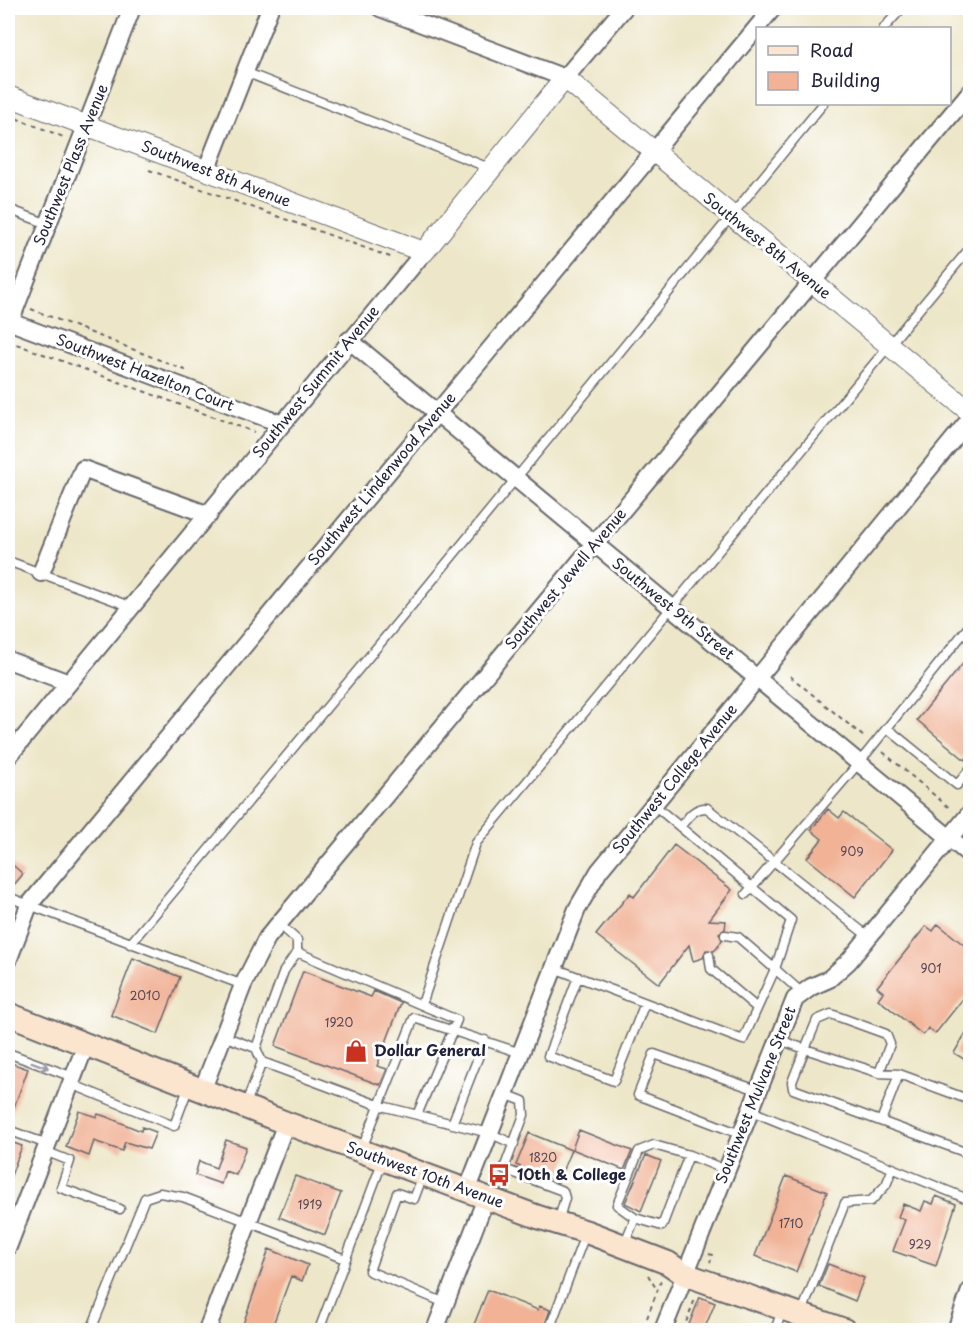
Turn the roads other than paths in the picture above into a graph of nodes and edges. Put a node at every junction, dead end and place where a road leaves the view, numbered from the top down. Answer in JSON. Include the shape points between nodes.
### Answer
{"nodes":[{"id":1,"x":132,"y":8,"type":"edge"},
{"id":2,"x":270,"y":8,"type":"edge"},
{"id":3,"x":380,"y":8,"type":"edge"},
{"id":4,"x":624,"y":8,"type":"edge"},
{"id":5,"x":773,"y":8,"type":"edge"},
{"id":6,"x":902,"y":8,"type":"edge"},
{"id":7,"x":757,"y":27,"type":"edge"},
{"id":8,"x":885,"y":27,"type":"edge"},
{"id":9,"x":756,"y":28,"type":"edge"},
{"id":10,"x":245,"y":72,"type":"junction"},
{"id":11,"x":565,"y":78,"type":"junction"},
{"id":12,"x":970,"y":92,"type":"edge"},
{"id":13,"x":8,"y":96,"type":"edge"},
{"id":14,"x":822,"y":105,"type":"edge"},
{"id":15,"x":88,"y":126,"type":"junction"},
{"id":16,"x":653,"y":152,"type":"junction"},
{"id":17,"x":492,"y":169,"type":"junction"},
{"id":18,"x":206,"y":171,"type":"junction"},
{"id":19,"x":8,"y":208,"type":"edge"},
{"id":20,"x":732,"y":217,"type":"junction"},
{"id":21,"x":48,"y":224,"type":"junction"},
{"id":22,"x":970,"y":248,"type":"edge"},
{"id":23,"x":424,"y":252,"type":"junction"},
{"id":24,"x":812,"y":283,"type":"junction"},
{"id":25,"x":9,"y":322,"type":"edge"},
{"id":26,"x":349,"y":340,"type":"junction"},
{"id":27,"x":889,"y":346,"type":"junction"},
{"id":28,"x":970,"y":412,"type":"edge"},
{"id":29,"x":435,"y":414,"type":"junction"},
{"id":30,"x":970,"y":419,"type":"edge"},
{"id":31,"x":282,"y":424,"type":"junction"},
{"id":32,"x":514,"y":479,"type":"junction"},
{"id":33,"x":209,"y":515,"type":"junction"},
{"id":34,"x":595,"y":544,"type":"junction"},
{"id":35,"x":8,"y":561,"type":"edge"},
{"id":36,"x":41,"y":573,"type":"junction"},
{"id":37,"x":132,"y":607,"type":"junction"},
{"id":38,"x":673,"y":609,"type":"junction"},
{"id":39,"x":970,"y":625,"type":"edge"},
{"id":40,"x":8,"y":660,"type":"edge"},
{"id":41,"x":757,"y":679,"type":"junction"},
{"id":42,"x":69,"y":683,"type":"junction"},
{"id":43,"x":887,"y":728,"type":"junction"},
{"id":44,"x":8,"y":757,"type":"edge"},
{"id":45,"x":858,"y":764,"type":"junction"},
{"id":46,"x":970,"y":772,"type":"edge"},
{"id":47,"x":654,"y":805,"type":"junction"},
{"id":48,"x":970,"y":813,"type":"edge"},
{"id":49,"x":680,"y":827,"type":"junction"},
{"id":50,"x":950,"y":838,"type":"junction"},
{"id":51,"x":970,"y":855,"type":"edge"},
{"id":52,"x":776,"y":860,"type":"junction"},
{"id":53,"x":749,"y":890,"type":"junction"},
{"id":54,"x":8,"y":897,"type":"edge"},
{"id":55,"x":29,"y":905,"type":"junction"},
{"id":56,"x":279,"y":924,"type":"junction"},
{"id":57,"x":725,"y":935,"type":"dead end"},
{"id":58,"x":869,"y":937,"type":"junction"},
{"id":59,"x":130,"y":944,"type":"junction"},
{"id":60,"x":297,"y":952,"type":"junction"},
{"id":61,"x":710,"y":955,"type":"dead end"},
{"id":62,"x":8,"y":961,"type":"edge"},
{"id":63,"x":554,"y":968,"type":"junction"},
{"id":64,"x":775,"y":969,"type":"junction"},
{"id":65,"x":578,"y":977,"type":"junction"},
{"id":66,"x":243,"y":985,"type":"junction"},
{"id":67,"x":801,"y":992,"type":"junction"},
{"id":68,"x":645,"y":1002,"type":"junction"},
{"id":69,"x":422,"y":1004,"type":"junction"},
{"id":70,"x":757,"y":1008,"type":"junction"},
{"id":71,"x":8,"y":1014,"type":"edge"},
{"id":72,"x":453,"y":1031,"type":"junction"},
{"id":73,"x":223,"y":1036,"type":"junction"},
{"id":74,"x":777,"y":1039,"type":"junction"},
{"id":75,"x":485,"y":1040,"type":"junction"},
{"id":76,"x":86,"y":1044,"type":"junction"},
{"id":77,"x":256,"y":1048,"type":"junction"},
{"id":78,"x":806,"y":1049,"type":"junction"},
{"id":79,"x":8,"y":1053,"type":"edge"},
{"id":80,"x":521,"y":1053,"type":"junction"},
{"id":81,"x":262,"y":1062,"type":"junction"},
{"id":82,"x":879,"y":1073,"type":"junction"},
{"id":83,"x":899,"y":1074,"type":"junction"},
{"id":84,"x":72,"y":1081,"type":"junction"},
{"id":85,"x":195,"y":1088,"type":"junction"},
{"id":86,"x":757,"y":1090,"type":"junction"},
{"id":87,"x":505,"y":1094,"type":"junction"},
{"id":88,"x":970,"y":1100,"type":"edge"},
{"id":89,"x":378,"y":1106,"type":"junction"},
{"id":90,"x":245,"y":1108,"type":"junction"},
{"id":91,"x":749,"y":1110,"type":"junction"},
{"id":92,"x":417,"y":1115,"type":"junction"},
{"id":93,"x":881,"y":1121,"type":"junction"},
{"id":94,"x":286,"y":1124,"type":"junction"},
{"id":95,"x":452,"y":1124,"type":"junction"},
{"id":96,"x":8,"y":1130,"type":"edge"},
{"id":97,"x":489,"y":1133,"type":"junction"},
{"id":98,"x":740,"y":1134,"type":"junction"},
{"id":99,"x":514,"y":1144,"type":"junction"},
{"id":100,"x":46,"y":1148,"type":"junction"},
{"id":101,"x":361,"y":1151,"type":"junction"},
{"id":102,"x":970,"y":1154,"type":"edge"},
{"id":103,"x":689,"y":1155,"type":"junction"},
{"id":104,"x":383,"y":1160,"type":"junction"},
{"id":105,"x":893,"y":1168,"type":"junction"},
{"id":106,"x":726,"y":1170,"type":"junction"},
{"id":107,"x":423,"y":1174,"type":"junction"},
{"id":108,"x":476,"y":1194,"type":"junction"},
{"id":109,"x":970,"y":1200,"type":"edge"},
{"id":110,"x":120,"y":1209,"type":"dead end"},
{"id":111,"x":635,"y":1218,"type":"junction"},
{"id":112,"x":249,"y":1221,"type":"junction"},
{"id":113,"x":558,"y":1223,"type":"junction"},
{"id":114,"x":586,"y":1232,"type":"junction"},
{"id":115,"x":623,"y":1246,"type":"junction"},
{"id":116,"x":8,"y":1247,"type":"edge"},
{"id":117,"x":345,"y":1259,"type":"junction"},
{"id":118,"x":684,"y":1274,"type":"junction"},
{"id":119,"x":970,"y":1291,"type":"edge"},
{"id":120,"x":445,"y":1303,"type":"junction"},
{"id":121,"x":786,"y":1318,"type":"edge"},
{"id":122,"x":91,"y":1330,"type":"edge"},
{"id":123,"x":207,"y":1330,"type":"edge"},
{"id":124,"x":319,"y":1330,"type":"edge"},
{"id":125,"x":435,"y":1330,"type":"edge"},
{"id":126,"x":549,"y":1330,"type":"edge"},
{"id":127,"x":663,"y":1330,"type":"edge"},
{"id":128,"x":844,"y":1330,"type":"edge"},
{"id":129,"x":956,"y":1330,"type":"edge"}],
"edges":[{"from":1,"to":15,"type":"street","name":"Southwest Plass Avenue"},
{"from":2,"to":10,"type":"street"},
{"from":3,"to":11,"type":"street"},
{"from":4,"to":11,"type":"street","name":"Southwest Summit Avenue"},
{"from":5,"to":7,"type":"street","name":"Southwest Lindenwood Avenue"},
{"from":6,"to":8,"type":"lane"},
{"from":9,"to":16,"type":"street","name":"Southwest Lindenwood Avenue"},
{"from":10,"to":17,"type":"lane"},
{"from":10,"to":18,"type":"street"},
{"from":11,"to":16,"type":"street","name":"Southwest 8th Avenue"},
{"from":11,"to":17,"type":"street","name":"Southwest Summit Avenue"},
{"from":12,"to":24,"type":"street","name":"Southwest Jewell Avenue"},
{"from":13,"to":15,"type":"street","name":"Southwest 8th Avenue"},
{"from":14,"to":20,"type":"lane"},
{"from":15,"to":18,"type":"street","name":"Southwest 8th Avenue"},
{"from":15,"to":21,"type":"street","name":"Southwest Plass Avenue"},
{"from":16,"to":20,"type":"street","name":"Southwest 8th Avenue"},
{"from":16,"to":29,"type":"street","name":"Southwest Lindenwood Avenue"},
{"from":17,"to":23,"type":"street","name":"Southwest Summit Avenue"},
{"from":18,"to":23,"type":"street","name":"Southwest 8th Avenue"},
{"from":19,"to":21,"type":"lane"},
{"from":20,"to":24,"type":"street","name":"Southwest 8th Avenue"},
{"from":20,"to":32,"type":"lane"},
{"from":21,"to":25,"type":"street","name":"Southwest Plass Avenue"},
{"from":22,"to":27,"type":"lane"},
{"from":23,"to":26,"type":"street","name":"Southwest Summit Avenue"},
{"from":24,"to":27,"type":"street","name":"Southwest 8th Avenue"},
{"from":24,"to":34,"type":"street","name":"Southwest Jewell Avenue"},
{"from":25,"to":31,"type":"street","name":"Southwest Hazelton Court"},
{"from":26,"to":29,"type":"street","name":"Southwest 9th Street"},
{"from":26,"to":31,"type":"street","name":"Southwest Summit Avenue"},
{"from":27,"to":28,"type":"street","name":"Southwest 8th Avenue"},
{"from":27,"to":38,"type":"lane"},
{"from":29,"to":32,"type":"street","name":"Southwest 9th Street"},
{"from":29,"to":55,"type":"street","name":"Southwest Lindenwood Avenue"},
{"from":30,"to":41,"type":"street","name":"Southwest College Avenue"},
{"from":31,"to":33,"type":"street","name":"Southwest Summit Avenue"},
{"from":32,"to":34,"type":"street","name":"Southwest 9th Street"},
{"from":32,"to":59,"type":"lane"},
{"from":33,"to":36,"type":"street","via":[[83,469]]},
{"from":33,"to":37,"type":"street","name":"Southwest Summit Avenue"},
{"from":34,"to":38,"type":"street","name":"Southwest 9th Street"},
{"from":34,"to":56,"type":"street","name":"Southwest Jewell Avenue"},
{"from":35,"to":36,"type":"lane"},
{"from":36,"to":37,"type":"lane"},
{"from":37,"to":42,"type":"street","name":"Southwest Summit Avenue"},
{"from":38,"to":41,"type":"street","name":"Southwest 9th Street"},
{"from":38,"to":69,"type":"lane","via":[[476,843]]},
{"from":39,"to":43,"type":"lane"},
{"from":40,"to":42,"type":"street"},
{"from":41,"to":45,"type":"street","name":"Southwest 9th Street"},
{"from":41,"to":47,"type":"street","name":"Southwest College Avenue"},
{"from":42,"to":44,"type":"street","name":"Southwest Summit Avenue"},
{"from":43,"to":45,"type":"lane"},
{"from":43,"to":46,"type":"lane","via":[[957,785]]},
{"from":45,"to":50,"type":"street","name":"Southwest 9th Street"},
{"from":45,"to":52,"type":"lane"},
{"from":47,"to":49,"type":"lane"},
{"from":47,"to":63,"type":"street","name":"Southwest College Avenue","via":[[599,871],[585,894]]},
{"from":48,"to":50,"type":"street","name":"Southwest Mulvane Street"},
{"from":49,"to":52,"type":"lane","via":[[700,807],[707,808]]},
{"from":49,"to":53,"type":"lane"},
{"from":50,"to":51,"type":"street","name":"Southwest 9th Street"},
{"from":50,"to":58,"type":"street","name":"Southwest Mulvane Street"},
{"from":52,"to":53,"type":"lane"},
{"from":52,"to":58,"type":"lane"},
{"from":53,"to":64,"type":"lane","via":[[791,920]]},
{"from":54,"to":55,"type":"lane"},
{"from":55,"to":59,"type":"lane"},
{"from":55,"to":62,"type":"street","name":"Southwest Lindenwood Avenue"},
{"from":56,"to":60,"type":"lane","via":[[297,940]]},
{"from":56,"to":66,"type":"street","name":"Southwest Jewell Avenue","via":[[261,948]]},
{"from":57,"to":64,"type":"lane","via":[[738,937]]},
{"from":58,"to":67,"type":"street","name":"Southwest Mulvane Street","via":[[829,979]]},
{"from":59,"to":66,"type":"lane"},
{"from":60,"to":69,"type":"lane"},
{"from":60,"to":77,"type":"lane","via":[[285,971]]},
{"from":61,"to":70,"type":"lane","via":[[711,969]]},
{"from":63,"to":65,"type":"lane"},
{"from":63,"to":80,"type":"street","name":"Southwest College Avenue"},
{"from":64,"to":67,"type":"lane"},
{"from":64,"to":70,"type":"lane"},
{"from":65,"to":68,"type":"lane"},
{"from":65,"to":68,"type":"lane","via":[[549,1056],[614,1081]]},
{"from":66,"to":73,"type":"street","name":"Southwest Jewell Avenue"},
{"from":67,"to":74,"type":"street","name":"Southwest Mulvane Street"},
{"from":68,"to":70,"type":"lane","via":[[743,1040]]},
{"from":69,"to":72,"type":"lane","via":[[457,1020]]},
{"from":71,"to":76,"type":"main road","name":"Southwest 10th Avenue"},
{"from":72,"to":75,"type":"lane"},
{"from":72,"to":89,"type":"lane","via":[[414,1018]]},
{"from":72,"to":92,"type":"lane"},
{"from":73,"to":77,"type":"lane"},
{"from":73,"to":85,"type":"street","name":"Southwest Jewell Avenue"},
{"from":74,"to":78,"type":"lane"},
{"from":74,"to":86,"type":"street","name":"Southwest Mulvane Street"},
{"from":75,"to":80,"type":"lane"},
{"from":75,"to":95,"type":"lane"},
{"from":76,"to":84,"type":"street"},
{"from":76,"to":85,"type":"main road","name":"Southwest 10th Avenue"},
{"from":77,"to":81,"type":"lane"},
{"from":78,"to":82,"type":"lane"},
{"from":78,"to":82,"type":"lane","via":[[817,1020],[831,1014],[886,1034],[891,1044]]},
{"from":78,"to":93,"type":"lane","via":[[792,1082],[793,1089]]},
{"from":79,"to":84,"type":"lane","one_way":true},
{"from":80,"to":87,"type":"street","name":"Southwest College Avenue"},
{"from":81,"to":89,"type":"lane"},
{"from":81,"to":90,"type":"lane"},
{"from":82,"to":83,"type":"lane"},
{"from":83,"to":88,"type":"lane"},
{"from":83,"to":93,"type":"lane"},
{"from":84,"to":85,"type":"lane","via":[[174,1126]]},
{"from":84,"to":100,"type":"street"},
{"from":85,"to":90,"type":"main road","name":"Southwest 10th Avenue"},
{"from":86,"to":91,"type":"street","name":"Southwest Mulvane Street"},
{"from":86,"to":98,"type":"lane","via":[[654,1054],[638,1095]]},
{"from":87,"to":97,"type":"street","name":"Southwest College Avenue"},
{"from":87,"to":99,"type":"lane","via":[[523,1101],[524,1115]]},
{"from":89,"to":92,"type":"lane"},
{"from":89,"to":101,"type":"lane"},
{"from":90,"to":94,"type":"main road","name":"Southwest 10th Avenue"},
{"from":91,"to":98,"type":"street","name":"Southwest Mulvane Street"},
{"from":91,"to":105,"type":"lane"},
{"from":92,"to":95,"type":"lane"},
{"from":93,"to":102,"type":"lane"},
{"from":94,"to":101,"type":"main road","name":"Southwest 10th Avenue"},
{"from":94,"to":112,"type":"street"},
{"from":95,"to":97,"type":"lane"},
{"from":96,"to":100,"type":"lane"},
{"from":97,"to":99,"type":"lane"},
{"from":97,"to":108,"type":"street","name":"Southwest College Avenue"},
{"from":98,"to":106,"type":"street","name":"Southwest Mulvane Street"},
{"from":99,"to":113,"type":"lane","via":[[504,1169],[563,1191],[565,1198]]},
{"from":100,"to":110,"type":"lane","via":[[70,1161],[61,1188]]},
{"from":100,"to":116,"type":"street"},
{"from":101,"to":104,"type":"main road","name":"Southwest 10th Avenue"},
{"from":103,"to":106,"type":"lane"},
{"from":103,"to":111,"type":"lane","via":[[662,1226]]},
{"from":103,"to":111,"type":"lane","via":[[654,1145],[639,1151],[617,1205]]},
{"from":104,"to":107,"type":"main road","name":"Southwest 10th Avenue"},
{"from":104,"to":117,"type":"lane"},
{"from":105,"to":109,"type":"lane"},
{"from":105,"to":121,"type":"lane","via":[[886,1185],[872,1201],[845,1203]]},
{"from":106,"to":118,"type":"street","name":"Southwest Mulvane Street"},
{"from":107,"to":108,"type":"main road","name":"Southwest 10th Avenue"},
{"from":107,"to":120,"type":"lane","via":[[414,1199],[398,1194],[369,1271]]},
{"from":108,"to":113,"type":"main road","name":"Southwest 10th Avenue"},
{"from":108,"to":120,"type":"street","name":"Southwest College Avenue"},
{"from":111,"to":115,"type":"lane"},
{"from":112,"to":117,"type":"lane"},
{"from":112,"to":122,"type":"lane","via":[[183,1197],[160,1193],[145,1198]]},
{"from":112,"to":123,"type":"street"},
{"from":113,"to":114,"type":"main road","name":"Southwest 10th Avenue"},
{"from":114,"to":115,"type":"main road","name":"Southwest 10th Avenue"},
{"from":114,"to":126,"type":"lane"},
{"from":115,"to":118,"type":"main road","name":"Southwest 10th Avenue","via":[[668,1263]]},
{"from":117,"to":124,"type":"lane"},
{"from":118,"to":121,"type":"main road","name":"Southwest 10th Avenue"},
{"from":118,"to":127,"type":"street","name":"Southwest Mulvane Street"},
{"from":119,"to":129,"type":"street"},
{"from":120,"to":125,"type":"street","name":"Southwest College Avenue"},
{"from":121,"to":128,"type":"main road","name":"Southwest 10th Avenue"}]}
